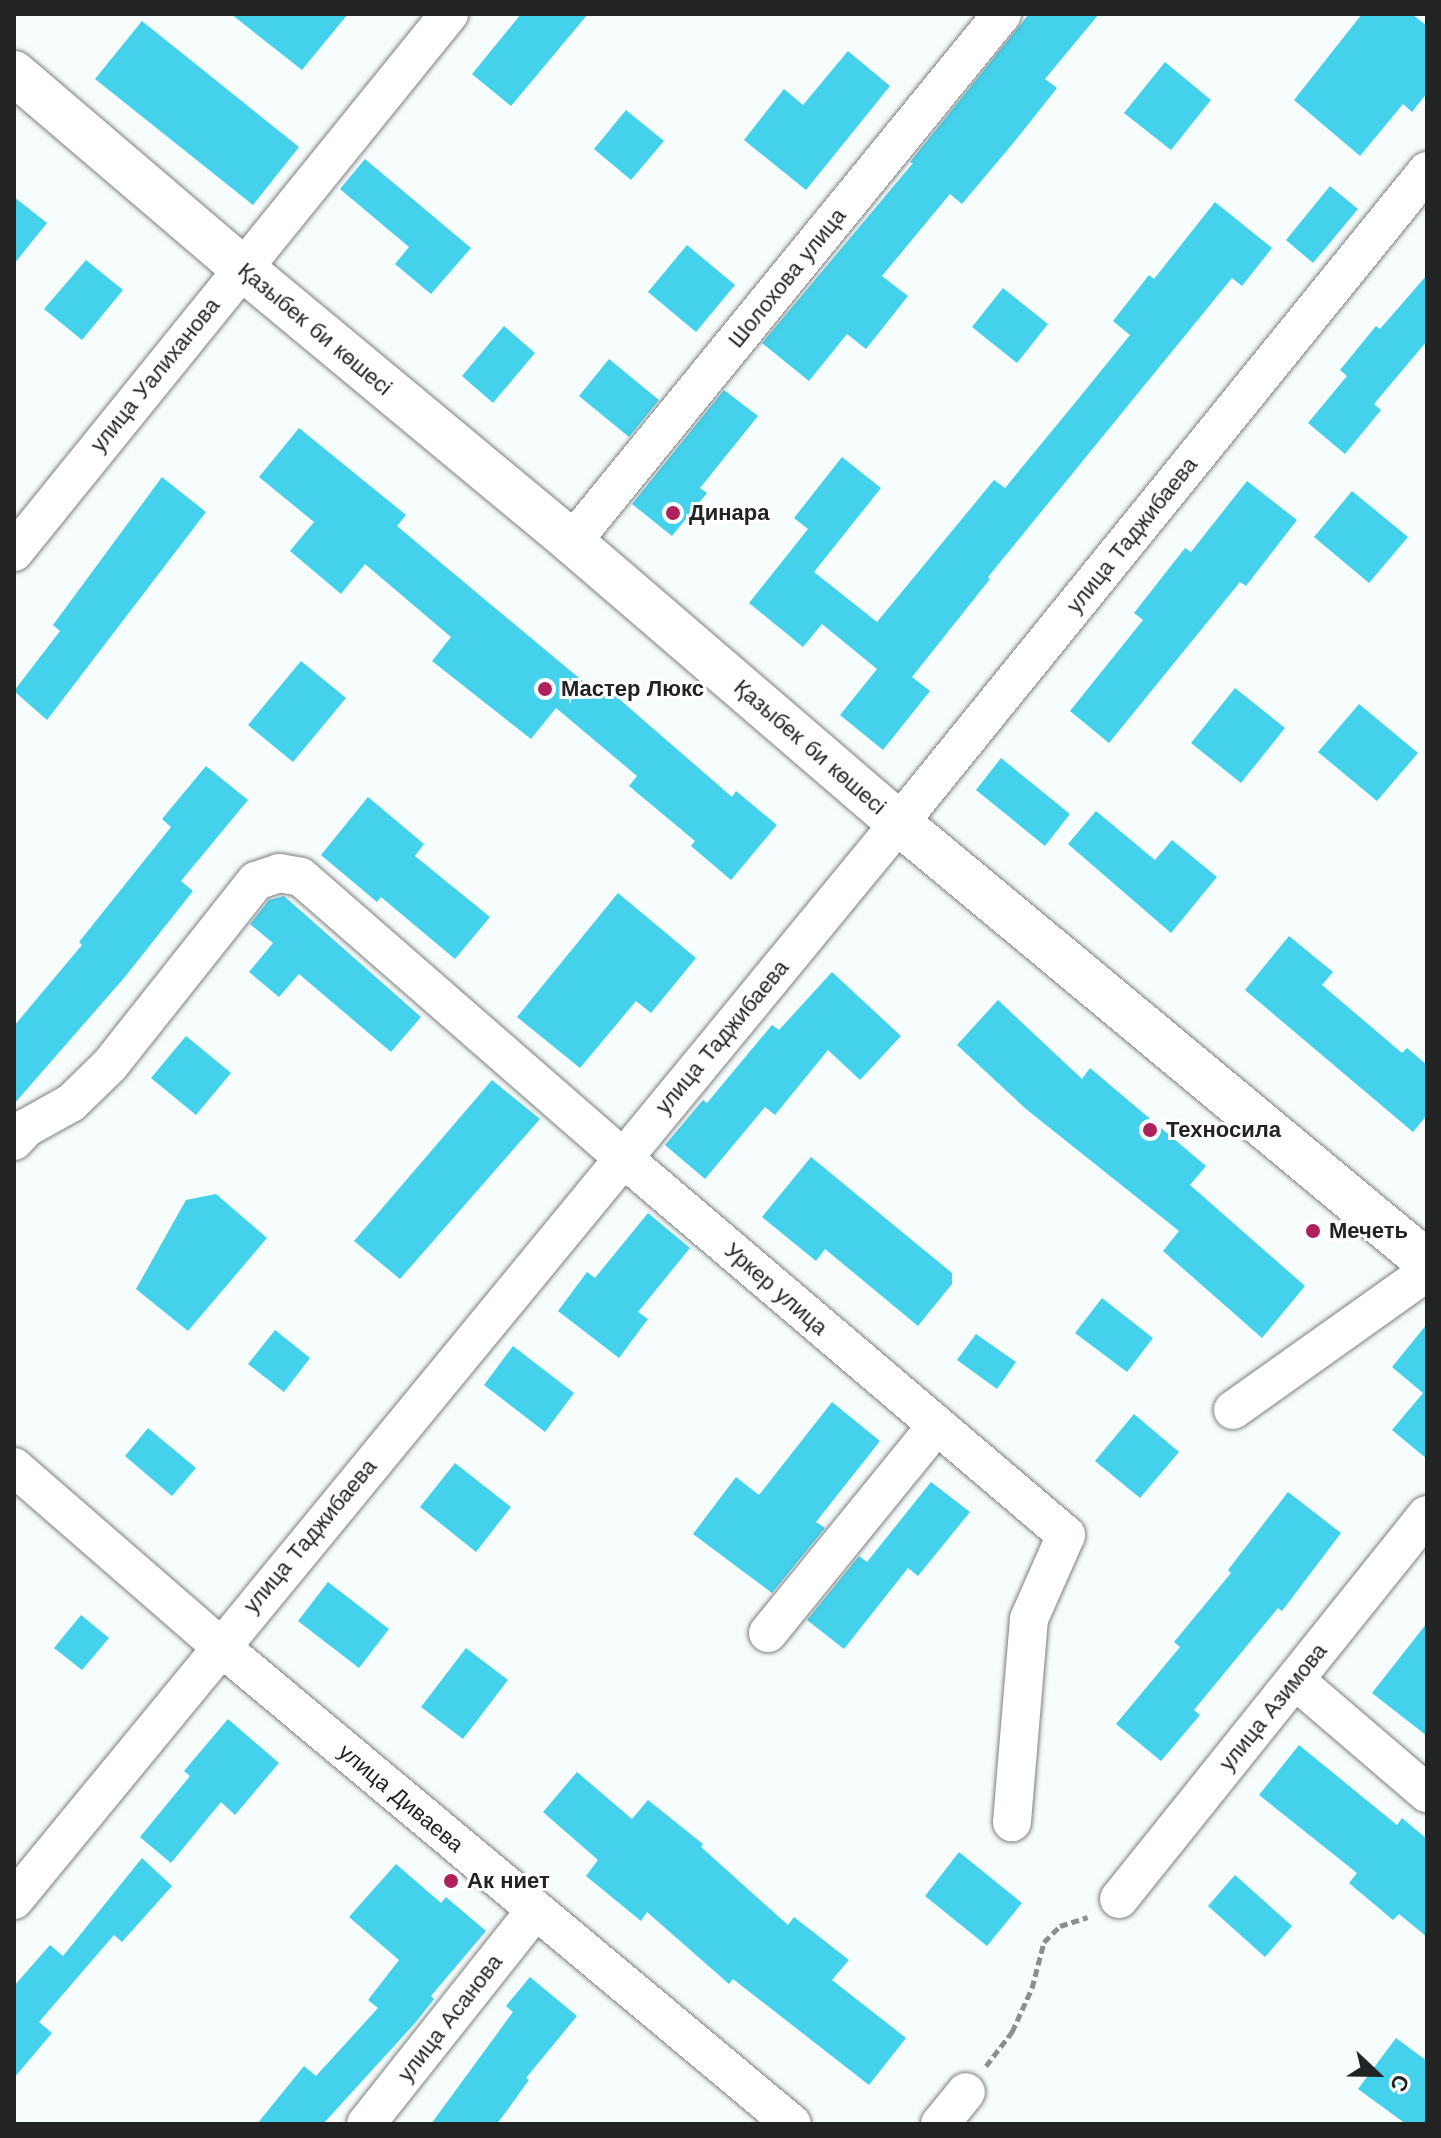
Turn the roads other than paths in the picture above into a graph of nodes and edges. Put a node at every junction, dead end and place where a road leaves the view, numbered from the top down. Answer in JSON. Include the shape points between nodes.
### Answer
{"nodes":[{"id":1,"x":449,"y":14,"type":"edge"},
{"id":2,"x":1002,"y":14,"type":"edge"},
{"id":3,"x":14,"y":73,"type":"edge"},
{"id":4,"x":1427,"y":171,"type":"edge"},
{"id":5,"x":241,"y":267,"type":"junction"},
{"id":6,"x":572,"y":542,"type":"junction"},
{"id":7,"x":14,"y":552,"type":"edge"},
{"id":8,"x":899,"y":823,"type":"junction"},
{"id":9,"x":14,"y":1141,"type":"edge"},
{"id":10,"x":622,"y":1157,"type":"junction"},
{"id":11,"x":1427,"y":1262,"type":"edge"},
{"id":12,"x":1427,"y":1272,"type":"edge"},
{"id":13,"x":1233,"y":1410,"type":"dead end"},
{"id":14,"x":936,"y":1426,"type":"junction"},
{"id":15,"x":14,"y":1467,"type":"edge"},
{"id":16,"x":1427,"y":1515,"type":"edge"},
{"id":17,"x":768,"y":1633,"type":"dead end"},
{"id":18,"x":220,"y":1646,"type":"junction"},
{"id":19,"x":1295,"y":1680,"type":"junction"},
{"id":20,"x":1427,"y":1793,"type":"edge"},
{"id":21,"x":1012,"y":1822,"type":"dead end"},
{"id":22,"x":1119,"y":1899,"type":"dead end"},
{"id":23,"x":14,"y":1900,"type":"edge"},
{"id":24,"x":535,"y":1911,"type":"junction"},
{"id":25,"x":966,"y":2092,"type":"road end"},
{"id":26,"x":366,"y":2124,"type":"edge"},
{"id":27,"x":792,"y":2124,"type":"edge"},
{"id":28,"x":940,"y":2124,"type":"edge"}],
"edges":[{"from":1,"to":5,"type":"street","name":"улица Уалиханова"},
{"from":2,"to":6,"type":"street","name":"Шолохова улица"},
{"from":3,"to":5,"type":"main road","name":"Қазыбек би көшесі"},
{"from":4,"to":8,"type":"street","name":"улица Таджибаева"},
{"from":5,"to":6,"type":"main road","name":"Қазыбек би көшесі"},
{"from":5,"to":7,"type":"street","name":"улица Уалиханова"},
{"from":6,"to":8,"type":"main road","name":"Қазыбек би көшесі"},
{"from":8,"to":10,"type":"street","name":"улица Таджибаева"},
{"from":8,"to":11,"type":"main road","name":"Қазыбек би көшесі"},
{"from":9,"to":10,"type":"street","name":"Уркер улица","via":[[26,1128],[71,1103],[110,1065],[256,881],[279,873],[301,877]]},
{"from":10,"to":14,"type":"street","name":"Уркер улица"},
{"from":10,"to":18,"type":"street","name":"улица Таджибаева"},
{"from":12,"to":13,"type":"street"},
{"from":14,"to":17,"type":"street"},
{"from":14,"to":21,"type":"street","name":"Уркер улица","via":[[1066,1535],[1029,1619]]},
{"from":15,"to":18,"type":"street","name":"улица Диваева"},
{"from":16,"to":19,"type":"street","name":"улица Азимова"},
{"from":18,"to":23,"type":"street","name":"улица Таджибаева"},
{"from":18,"to":24,"type":"street","name":"улица Диваева"},
{"from":19,"to":20,"type":"street"},
{"from":19,"to":22,"type":"street","name":"улица Азимова"},
{"from":24,"to":26,"type":"street","name":"улица Асанова"},
{"from":24,"to":27,"type":"street","name":"улица Диваева"},
{"from":25,"to":28,"type":"street"}]}
